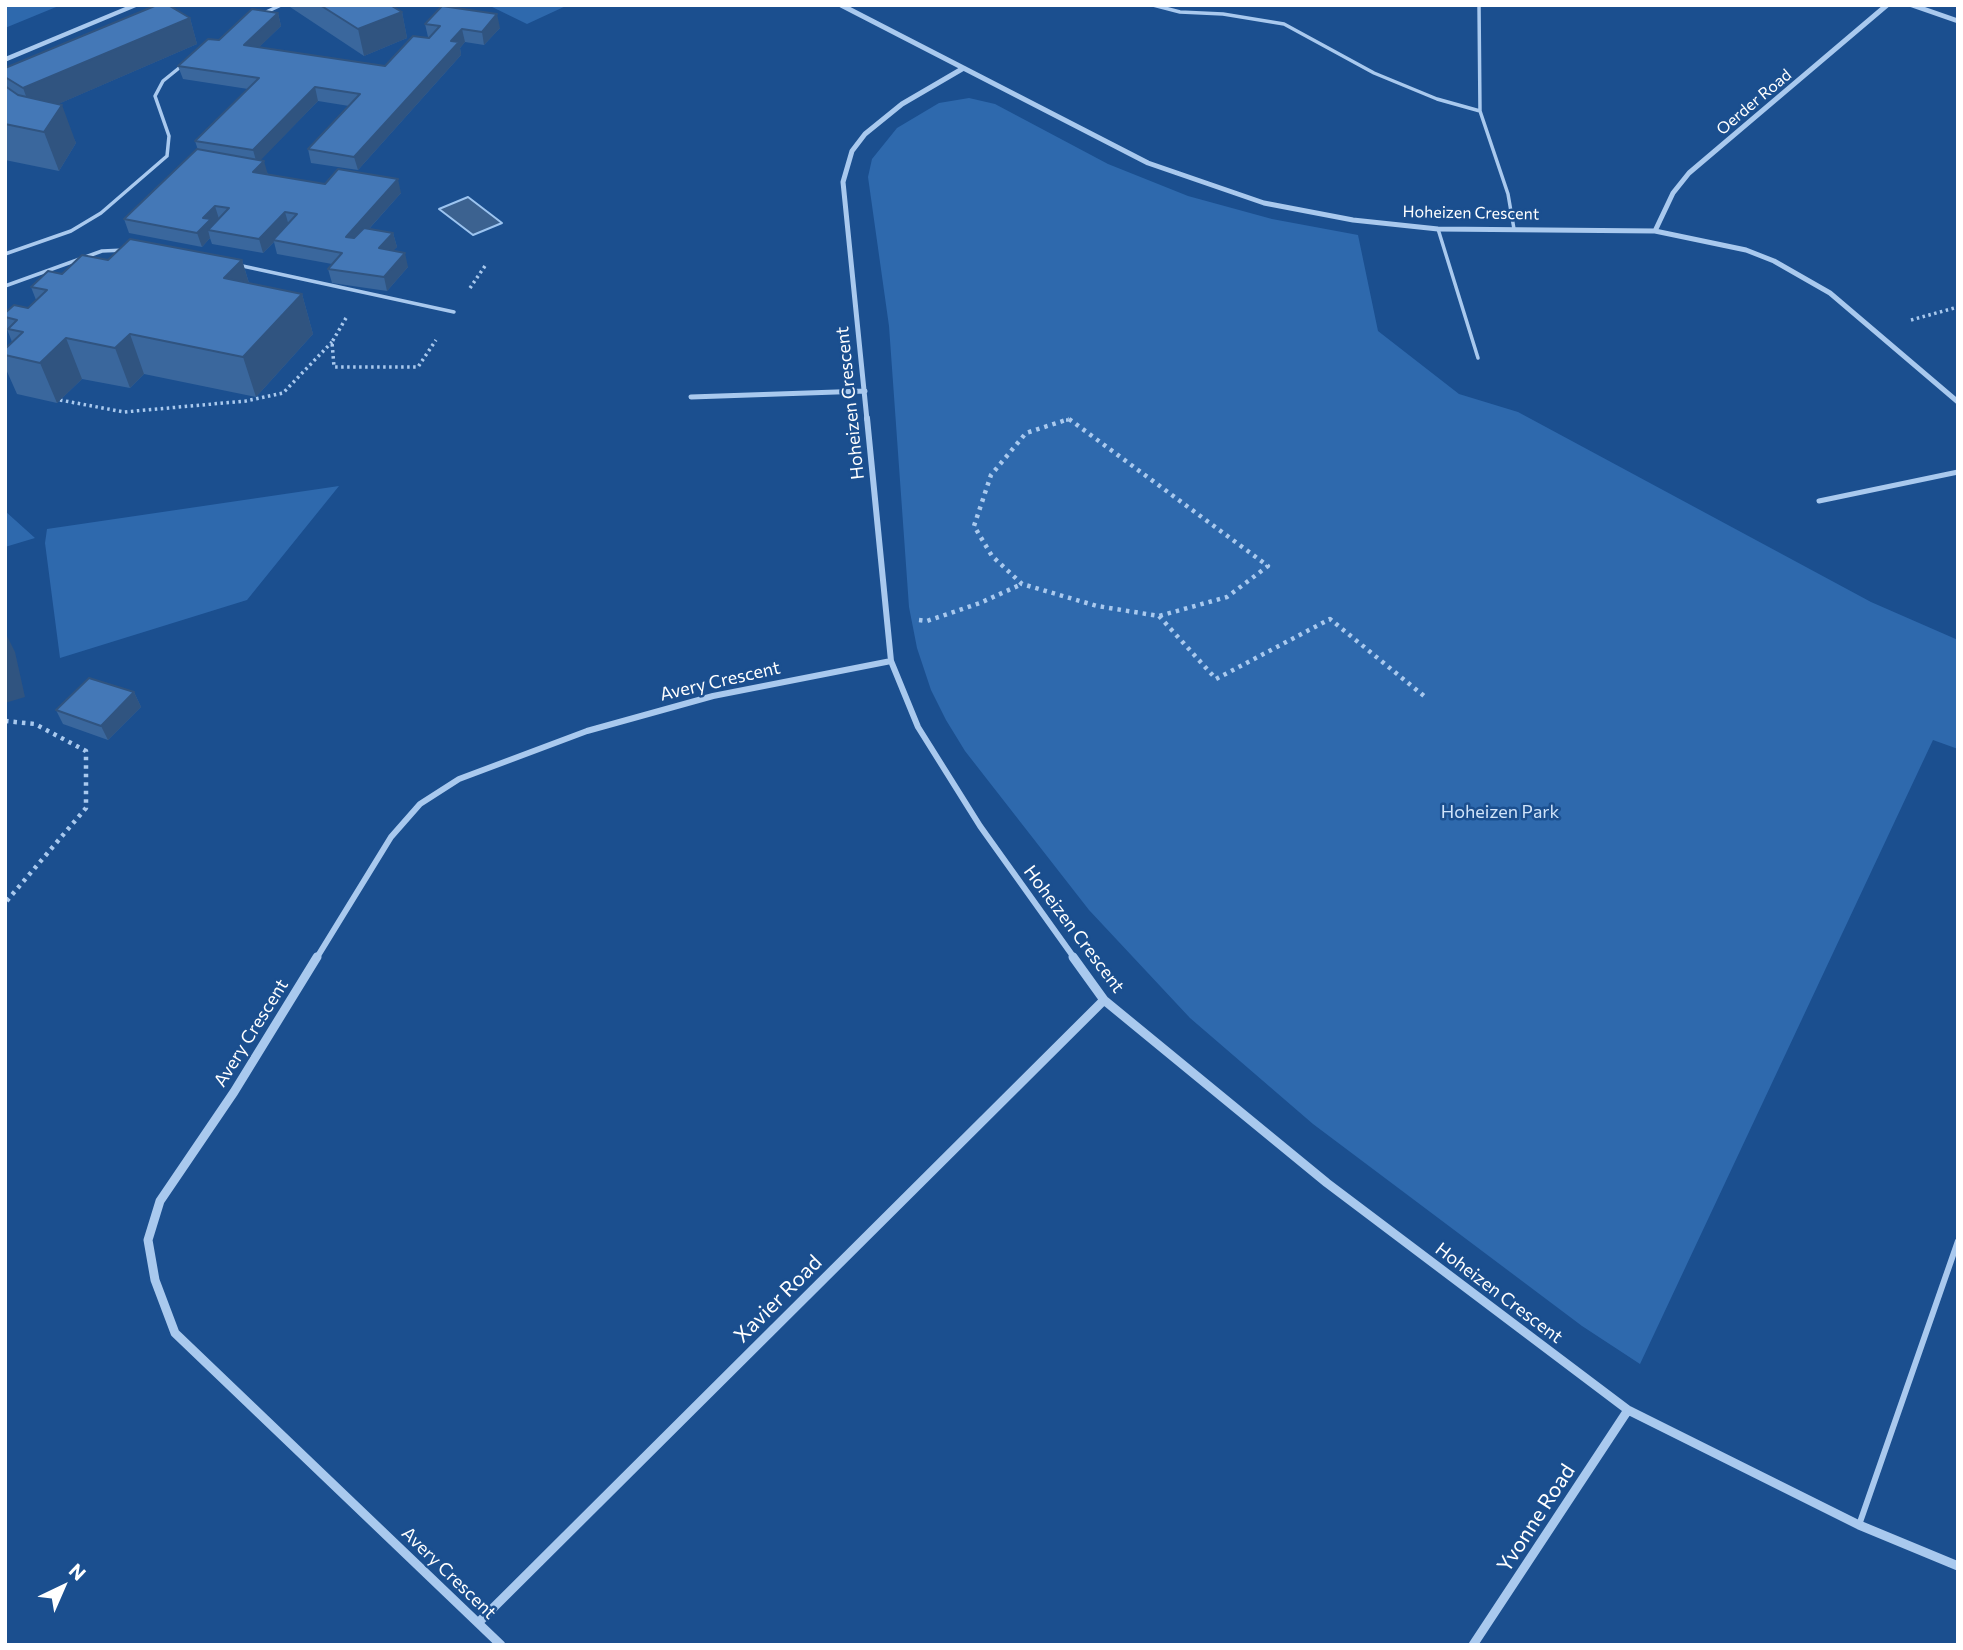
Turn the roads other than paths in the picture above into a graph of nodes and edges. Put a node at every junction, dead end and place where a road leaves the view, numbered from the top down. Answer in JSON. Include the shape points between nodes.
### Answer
{"nodes":[{"id":1,"x":137,"y":5,"type":"edge"},
{"id":2,"x":281,"y":5,"type":"edge"},
{"id":3,"x":841,"y":5,"type":"edge"},
{"id":4,"x":1153,"y":5,"type":"edge"},
{"id":5,"x":1479,"y":5,"type":"edge"},
{"id":6,"x":1887,"y":5,"type":"edge"},
{"id":7,"x":1912,"y":5,"type":"edge"},
{"id":8,"x":259,"y":15,"type":"edge"},
{"id":9,"x":1958,"y":21,"type":"edge"},
{"id":10,"x":190,"y":59,"type":"edge"},
{"id":11,"x":5,"y":60,"type":"edge"},
{"id":12,"x":962,"y":69,"type":"junction"},
{"id":13,"x":1480,"y":111,"type":"junction"},
{"id":14,"x":1437,"y":229,"type":"junction"},
{"id":15,"x":1514,"y":229,"type":"junction"},
{"id":16,"x":1655,"y":231,"type":"junction"},
{"id":17,"x":127,"y":250,"type":"edge"},
{"id":18,"x":5,"y":254,"type":"edge"},
{"id":19,"x":234,"y":264,"type":"edge"},
{"id":20,"x":5,"y":286,"type":"edge"},
{"id":21,"x":454,"y":312,"type":"dead end"},
{"id":22,"x":1478,"y":358,"type":"dead end"},
{"id":23,"x":864,"y":391,"type":"junction"},
{"id":24,"x":691,"y":397,"type":"dead end"},
{"id":25,"x":1958,"y":402,"type":"edge"},
{"id":26,"x":1958,"y":472,"type":"edge"},
{"id":27,"x":1819,"y":501,"type":"dead end"},
{"id":28,"x":891,"y":661,"type":"junction"},
{"id":29,"x":1104,"y":1000,"type":"junction"},
{"id":30,"x":1958,"y":1241,"type":"edge"},
{"id":31,"x":1628,"y":1410,"type":"junction"},
{"id":32,"x":1859,"y":1525,"type":"junction"},
{"id":33,"x":1958,"y":1566,"type":"edge"},
{"id":34,"x":478,"y":1623,"type":"junction"},
{"id":35,"x":501,"y":1645,"type":"edge"},
{"id":36,"x":1472,"y":1645,"type":"edge"}],
"edges":[{"from":1,"to":11,"type":"street"},
{"from":2,"to":8,"type":"lane"},
{"from":3,"to":12,"type":"street","name":"Hoheizen Crescent"},
{"from":4,"to":13,"type":"lane","via":[[1284,24],[1398,83]]},
{"from":5,"to":13,"type":"lane"},
{"from":6,"to":16,"type":"street","name":"Oerder Road","via":[[1689,173],[1678,184]]},
{"from":7,"to":9,"type":"street"},
{"from":10,"to":18,"type":"lane","via":[[163,80],[155,96],[169,136],[166,156],[101,213],[71,231]]},
{"from":12,"to":14,"type":"street","name":"Hoheizen Crescent","via":[[1148,163],[1223,191],[1308,213]]},
{"from":12,"to":23,"type":"street","name":"Hoheizen Crescent","via":[[881,118],[865,134],[846,166],[843,182]]},
{"from":13,"to":15,"type":"lane","via":[[1508,194]]},
{"from":14,"to":15,"type":"street","name":"Hoheizen Crescent"},
{"from":14,"to":22,"type":"lane"},
{"from":15,"to":16,"type":"street","name":"Hoheizen Crescent"},
{"from":16,"to":25,"type":"street","name":"Hoheizen Crescent","via":[[1716,242],[1774,261],[1830,293]]},
{"from":17,"to":20,"type":"lane","via":[[103,251]]},
{"from":19,"to":21,"type":"lane"},
{"from":23,"to":24,"type":"street"},
{"from":23,"to":28,"type":"street","name":"Hoheizen Crescent"},
{"from":26,"to":27,"type":"lane"},
{"from":28,"to":29,"type":"street","name":"Hoheizen Crescent","via":[[918,727],[973,815]]},
{"from":28,"to":34,"type":"street","name":"Avery Crescent","via":[[713,696],[587,731],[458,779],[420,804],[391,837],[234,1091],[160,1201],[148,1240],[155,1280],[175,1333]]},
{"from":29,"to":31,"type":"street","name":"Hoheizen Crescent","via":[[1328,1182]]},
{"from":29,"to":34,"type":"street","name":"Xavier Road"},
{"from":30,"to":32,"type":"lane"},
{"from":31,"to":32,"type":"street","name":"Hoheizen Crescent"},
{"from":31,"to":36,"type":"street","name":"Yvonne Road"},
{"from":32,"to":33,"type":"street","name":"Hoheizen Crescent"},
{"from":34,"to":35,"type":"street","name":"Avery Crescent"}]}
